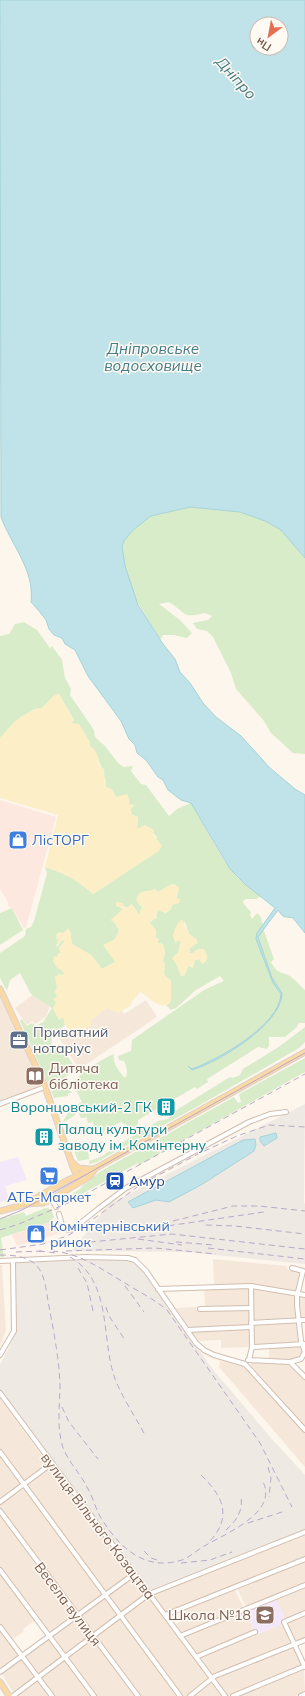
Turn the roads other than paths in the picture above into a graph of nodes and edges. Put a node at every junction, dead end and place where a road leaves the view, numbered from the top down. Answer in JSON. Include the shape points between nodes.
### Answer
{"nodes":[{"id":1,"x":0,"y":989,"type":"edge"},
{"id":2,"x":305,"y":1052,"type":"edge"},
{"id":3,"x":45,"y":1087,"type":"junction"},
{"id":4,"x":0,"y":1104,"type":"edge"},
{"id":5,"x":286,"y":1112,"type":"dead end"},
{"id":6,"x":73,"y":1166,"type":"junction"},
{"id":7,"x":96,"y":1168,"type":"junction"},
{"id":8,"x":78,"y":1176,"type":"junction"},
{"id":9,"x":90,"y":1176,"type":"junction"},
{"id":10,"x":68,"y":1180,"type":"junction"},
{"id":11,"x":74,"y":1187,"type":"junction"},
{"id":12,"x":52,"y":1199,"type":"junction"},
{"id":13,"x":23,"y":1204,"type":"junction"},
{"id":14,"x":56,"y":1207,"type":"dead end"},
{"id":15,"x":0,"y":1211,"type":"edge"},
{"id":16,"x":59,"y":1214,"type":"dead end"},
{"id":17,"x":0,"y":1261,"type":"edge"},
{"id":18,"x":13,"y":1261,"type":"junction"},
{"id":19,"x":292,"y":1268,"type":"dead end"},
{"id":20,"x":251,"y":1286,"type":"junction"},
{"id":21,"x":158,"y":1289,"type":"junction"},
{"id":22,"x":298,"y":1294,"type":"junction"},
{"id":23,"x":305,"y":1295,"type":"edge"},
{"id":24,"x":251,"y":1308,"type":"junction"},
{"id":25,"x":200,"y":1309,"type":"dead end"},
{"id":26,"x":305,"y":1320,"type":"edge"},
{"id":27,"x":298,"y":1321,"type":"junction"},
{"id":28,"x":251,"y":1325,"type":"junction"},
{"id":29,"x":187,"y":1330,"type":"junction"},
{"id":30,"x":304,"y":1344,"type":"edge"},
{"id":31,"x":252,"y":1347,"type":"junction"},
{"id":32,"x":0,"y":1355,"type":"edge"},
{"id":33,"x":249,"y":1360,"type":"junction"},
{"id":34,"x":290,"y":1362,"type":"junction"},
{"id":35,"x":245,"y":1364,"type":"junction"},
{"id":36,"x":305,"y":1377,"type":"edge"},
{"id":37,"x":0,"y":1393,"type":"edge"},
{"id":38,"x":305,"y":1430,"type":"edge"},
{"id":39,"x":0,"y":1452,"type":"edge"},
{"id":40,"x":51,"y":1464,"type":"junction"},
{"id":41,"x":24,"y":1485,"type":"junction"},
{"id":42,"x":0,"y":1502,"type":"edge"},
{"id":43,"x":0,"y":1511,"type":"edge"},
{"id":44,"x":305,"y":1532,"type":"edge"},
{"id":45,"x":305,"y":1559,"type":"edge"},
{"id":46,"x":0,"y":1570,"type":"edge"},
{"id":47,"x":134,"y":1574,"type":"junction"},
{"id":48,"x":305,"y":1585,"type":"edge"},
{"id":49,"x":149,"y":1594,"type":"junction"},
{"id":50,"x":106,"y":1595,"type":"junction"},
{"id":51,"x":305,"y":1613,"type":"edge"},
{"id":52,"x":165,"y":1615,"type":"junction"},
{"id":53,"x":77,"y":1616,"type":"junction"},
{"id":54,"x":121,"y":1616,"type":"junction"},
{"id":55,"x":0,"y":1627,"type":"edge"},
{"id":56,"x":255,"y":1632,"type":"dead end"},
{"id":57,"x":180,"y":1636,"type":"junction"},
{"id":58,"x":50,"y":1637,"type":"junction"},
{"id":59,"x":92,"y":1637,"type":"junction"},
{"id":60,"x":305,"y":1640,"type":"edge"},
{"id":61,"x":294,"y":1644,"type":"junction"},
{"id":62,"x":65,"y":1656,"type":"junction"},
{"id":63,"x":22,"y":1657,"type":"junction"},
{"id":64,"x":196,"y":1657,"type":"junction"},
{"id":65,"x":305,"y":1667,"type":"edge"},
{"id":66,"x":0,"y":1672,"type":"edge"},
{"id":67,"x":38,"y":1677,"type":"junction"},
{"id":68,"x":212,"y":1679,"type":"junction"},
{"id":69,"x":0,"y":1682,"type":"edge"},
{"id":70,"x":305,"y":1694,"type":"edge"},
{"id":71,"x":9,"y":1696,"type":"edge"},
{"id":72,"x":13,"y":1696,"type":"edge"},
{"id":73,"x":52,"y":1696,"type":"edge"},
{"id":74,"x":94,"y":1696,"type":"edge"},
{"id":75,"x":138,"y":1696,"type":"edge"},
{"id":76,"x":180,"y":1696,"type":"edge"},
{"id":77,"x":190,"y":1696,"type":"edge"},
{"id":78,"x":225,"y":1696,"type":"edge"},
{"id":79,"x":233,"y":1696,"type":"edge"},
{"id":80,"x":301,"y":1696,"type":"edge"}],
"edges":[{"from":1,"to":3,"type":"main road"},
{"from":2,"to":7,"type":"main road"},
{"from":3,"to":4,"type":"street"},
{"from":3,"to":6,"type":"main road"},
{"from":5,"to":16,"type":"street","via":[[270,1114],[249,1122],[126,1188],[73,1230],[68,1230],[62,1225]]},
{"from":6,"to":7,"type":"main road","via":[[81,1169]]},
{"from":6,"to":8,"type":"main road"},
{"from":6,"to":10,"type":"main road"},
{"from":7,"to":8,"type":"main road"},
{"from":7,"to":9,"type":"main road"},
{"from":8,"to":9,"type":"main road"},
{"from":8,"to":10,"type":"main road"},
{"from":8,"to":11,"type":"main road"},
{"from":9,"to":11,"type":"main road"},
{"from":10,"to":13,"type":"main road"},
{"from":11,"to":12,"type":"main road"},
{"from":12,"to":13,"type":"main road","via":[[43,1203]]},
{"from":12,"to":14,"type":"street"},
{"from":13,"to":15,"type":"main road"},
{"from":17,"to":18,"type":"street"},
{"from":18,"to":21,"type":"street","via":[[85,1257],[128,1258],[135,1260],[146,1271]]},
{"from":18,"to":32,"type":"street","via":[[14,1331]]},
{"from":19,"to":22,"type":"street","via":[[303,1271]]},
{"from":20,"to":21,"type":"street"},
{"from":20,"to":22,"type":"street"},
{"from":20,"to":24,"type":"street"},
{"from":21,"to":29,"type":"street"},
{"from":22,"to":23,"type":"street"},
{"from":22,"to":27,"type":"street"},
{"from":24,"to":25,"type":"street"},
{"from":24,"to":28,"type":"street"},
{"from":26,"to":27,"type":"street"},
{"from":27,"to":28,"type":"street"},
{"from":27,"to":30,"type":"street","via":[[301,1341]]},
{"from":28,"to":29,"type":"street"},
{"from":28,"to":31,"type":"street"},
{"from":29,"to":35,"type":"street","via":[[204,1350]]},
{"from":30,"to":31,"type":"street"},
{"from":30,"to":34,"type":"street","via":[[303,1357]]},
{"from":31,"to":33,"type":"street"},
{"from":33,"to":34,"type":"street"},
{"from":33,"to":35,"type":"street"},
{"from":34,"to":36,"type":"street"},
{"from":35,"to":38,"type":"street"},
{"from":37,"to":40,"type":"street","name":"вулиця Вільного Козацтва"},
{"from":39,"to":41,"type":"street"},
{"from":40,"to":41,"type":"street"},
{"from":40,"to":47,"type":"street","name":"вулиця Вільного Козацтва"},
{"from":41,"to":42,"type":"street"},
{"from":41,"to":50,"type":"street"},
{"from":43,"to":53,"type":"street","name":"Весела вулиця"},
{"from":44,"to":49,"type":"street"},
{"from":45,"to":52,"type":"street"},
{"from":46,"to":58,"type":"street"},
{"from":47,"to":49,"type":"street","name":"вулиця Вільного Козацтва"},
{"from":47,"to":50,"type":"street"},
{"from":48,"to":57,"type":"street"},
{"from":49,"to":52,"type":"street","name":"вулиця Вільного Козацтва"},
{"from":49,"to":54,"type":"street"},
{"from":50,"to":53,"type":"street"},
{"from":50,"to":54,"type":"street"},
{"from":51,"to":61,"type":"street","via":[[284,1622]]},
{"from":52,"to":57,"type":"street","name":"вулиця Вільного Козацтва"},
{"from":53,"to":58,"type":"street"},
{"from":53,"to":59,"type":"street","name":"Весела вулиця"},
{"from":54,"to":59,"type":"street"},
{"from":54,"to":76,"type":"street"},
{"from":55,"to":63,"type":"street"},
{"from":56,"to":64,"type":"street"},
{"from":57,"to":64,"type":"street","name":"вулиця Вільного Козацтва"},
{"from":58,"to":62,"type":"street"},
{"from":58,"to":63,"type":"street"},
{"from":59,"to":62,"type":"street"},
{"from":59,"to":75,"type":"street","name":"Весела вулиця"},
{"from":60,"to":61,"type":"street"},
{"from":61,"to":65,"type":"street"},
{"from":61,"to":68,"type":"street"},
{"from":62,"to":67,"type":"street"},
{"from":62,"to":74,"type":"street"},
{"from":63,"to":66,"type":"street"},
{"from":63,"to":67,"type":"street"},
{"from":64,"to":68,"type":"street","name":"вулиця Вільного Козацтва"},
{"from":65,"to":79,"type":"street"},
{"from":67,"to":72,"type":"street"},
{"from":67,"to":73,"type":"street"},
{"from":68,"to":77,"type":"street"},
{"from":68,"to":78,"type":"street","name":"вулиця Вільного Козацтва"},
{"from":69,"to":71,"type":"main road"},
{"from":70,"to":80,"type":"street"}]}
